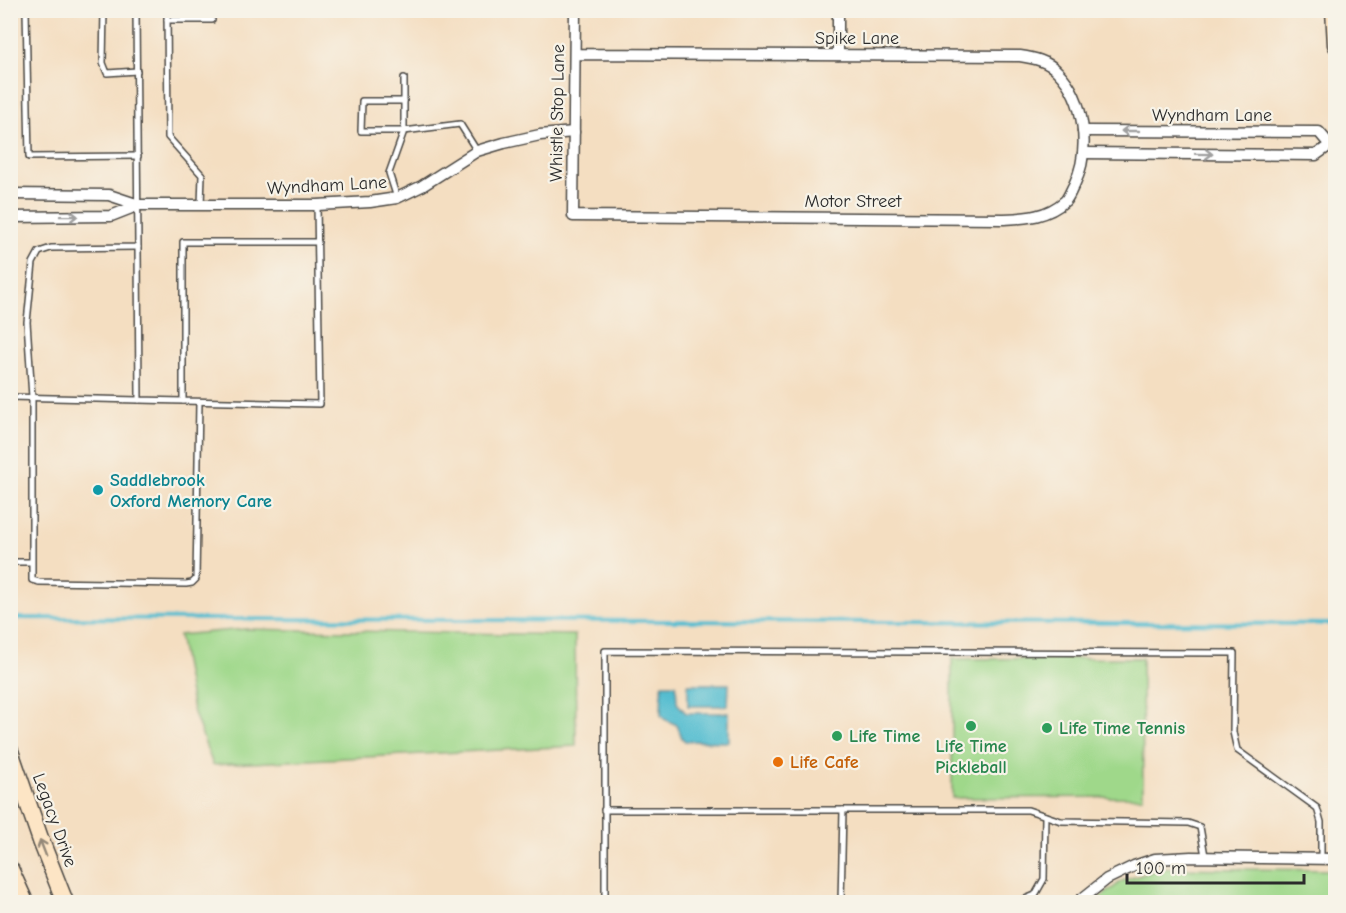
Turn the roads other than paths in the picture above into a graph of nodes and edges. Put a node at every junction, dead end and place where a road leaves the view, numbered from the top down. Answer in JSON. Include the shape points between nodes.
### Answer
{"nodes":[{"id":1,"x":26,"y":10,"type":"edge"},
{"id":2,"x":104,"y":10,"type":"edge"},
{"id":3,"x":136,"y":10,"type":"edge"},
{"id":4,"x":167,"y":10,"type":"edge"},
{"id":5,"x":575,"y":10,"type":"edge"},
{"id":6,"x":838,"y":10,"type":"edge"},
{"id":7,"x":1334,"y":10,"type":"edge"},
{"id":8,"x":167,"y":20,"type":"junction"},
{"id":9,"x":212,"y":20,"type":"dead end"},
{"id":10,"x":1335,"y":45,"type":"edge"},
{"id":11,"x":575,"y":54,"type":"junction"},
{"id":12,"x":838,"y":54,"type":"junction"},
{"id":13,"x":137,"y":71,"type":"junction"},
{"id":14,"x":404,"y":78,"type":"dead end"},
{"id":15,"x":405,"y":101,"type":"junction"},
{"id":16,"x":404,"y":131,"type":"junction"},
{"id":17,"x":574,"y":132,"type":"junction"},
{"id":18,"x":1083,"y":142,"type":"junction"},
{"id":19,"x":1333,"y":145,"type":"edge"},
{"id":20,"x":477,"y":151,"type":"junction"},
{"id":21,"x":138,"y":156,"type":"junction"},
{"id":22,"x":10,"y":194,"type":"edge"},
{"id":23,"x":397,"y":198,"type":"junction"},
{"id":24,"x":139,"y":205,"type":"junction"},
{"id":25,"x":201,"y":205,"type":"junction"},
{"id":26,"x":317,"y":205,"type":"junction"},
{"id":27,"x":573,"y":216,"type":"joint"},
{"id":28,"x":10,"y":217,"type":"edge"},
{"id":29,"x":318,"y":242,"type":"junction"},
{"id":30,"x":138,"y":247,"type":"junction"},
{"id":31,"x":10,"y":397,"type":"edge"},
{"id":32,"x":32,"y":397,"type":"junction"},
{"id":33,"x":139,"y":400,"type":"junction"},
{"id":34,"x":183,"y":401,"type":"junction"},
{"id":35,"x":199,"y":402,"type":"junction"},
{"id":36,"x":10,"y":562,"type":"edge"},
{"id":37,"x":31,"y":562,"type":"junction"},
{"id":38,"x":10,"y":751,"type":"edge"},
{"id":39,"x":604,"y":810,"type":"junction"},
{"id":40,"x":843,"y":810,"type":"junction"},
{"id":41,"x":1045,"y":816,"type":"junction"},
{"id":42,"x":1205,"y":857,"type":"junction"},
{"id":43,"x":1321,"y":858,"type":"junction"},
{"id":44,"x":1335,"y":859,"type":"edge"},
{"id":45,"x":10,"y":869,"type":"edge"},
{"id":46,"x":605,"y":902,"type":"edge"},
{"id":47,"x":841,"y":902,"type":"edge"},
{"id":48,"x":25,"y":903,"type":"edge"},
{"id":49,"x":65,"y":903,"type":"edge"},
{"id":50,"x":847,"y":903,"type":"edge"},
{"id":51,"x":1018,"y":903,"type":"edge"},
{"id":52,"x":1078,"y":903,"type":"edge"}],
"edges":[{"from":1,"to":21,"type":"lane","via":[[28,157]]},
{"from":2,"to":13,"type":"lane","via":[[107,73]]},
{"from":3,"to":13,"type":"lane"},
{"from":4,"to":8,"type":"lane"},
{"from":5,"to":11,"type":"street","name":"Whistle Stop Lane"},
{"from":6,"to":12,"type":"street"},
{"from":7,"to":10,"type":"main road"},
{"from":8,"to":9,"type":"lane"},
{"from":8,"to":25,"type":"lane","via":[[168,136],[202,175]]},
{"from":11,"to":12,"type":"street","name":"Spike Lane"},
{"from":11,"to":17,"type":"street","name":"Whistle Stop Lane"},
{"from":12,"to":18,"type":"street","name":"Spike Lane","via":[[1038,58],[1057,70],[1072,89]]},
{"from":13,"to":21,"type":"lane"},
{"from":14,"to":15,"type":"lane"},
{"from":15,"to":16,"type":"lane"},
{"from":15,"to":16,"type":"lane","via":[[362,101],[361,131]]},
{"from":16,"to":20,"type":"lane","via":[[460,124]]},
{"from":16,"to":23,"type":"lane","via":[[389,173]]},
{"from":17,"to":20,"type":"street","name":"Wyndham Lane","via":[[540,135]]},
{"from":17,"to":27,"type":"street","name":"Whistle Stop Lane"},
{"from":18,"to":19,"type":"street","one_way":true,"via":[[1316,155]]},
{"from":19,"to":18,"type":"street","name":"Wyndham Lane","one_way":true,"via":[[1319,132]]},
{"from":18,"to":27,"type":"street","name":"Motor Street","via":[[1079,174],[1066,200],[1035,217]]},
{"from":20,"to":23,"type":"street","name":"Wyndham Lane"},
{"from":21,"to":24,"type":"lane"},
{"from":22,"to":24,"type":"street","name":"Wyndham Lane","via":[[110,195]]},
{"from":23,"to":26,"type":"street","name":"Wyndham Lane"},
{"from":24,"to":25,"type":"street","name":"Wyndham Lane"},
{"from":28,"to":24,"type":"street","name":"Wyndham Lane","one_way":true,"via":[[111,216]]},
{"from":24,"to":30,"type":"lane"},
{"from":25,"to":26,"type":"street","name":"Wyndham Lane"},
{"from":26,"to":29,"type":"lane"},
{"from":29,"to":34,"type":"lane","via":[[183,242]]},
{"from":29,"to":35,"type":"lane","via":[[320,404]]},
{"from":30,"to":32,"type":"lane","via":[[51,248],[36,255],[27,322]]},
{"from":30,"to":33,"type":"lane"},
{"from":31,"to":32,"type":"lane"},
{"from":32,"to":33,"type":"lane"},
{"from":32,"to":37,"type":"lane"},
{"from":33,"to":34,"type":"lane"},
{"from":34,"to":35,"type":"lane"},
{"from":35,"to":37,"type":"lane","via":[[196,579],[192,583],[39,582],[32,580]]},
{"from":36,"to":37,"type":"lane"},
{"from":49,"to":38,"type":"main road","name":"Legacy Drive","one_way":true},
{"from":39,"to":40,"type":"lane"},
{"from":39,"to":43,"type":"lane","via":[[605,651],[1234,653],[1233,732],[1238,750],[1317,808]]},
{"from":39,"to":46,"type":"lane"},
{"from":40,"to":41,"type":"lane","via":[[1028,810]]},
{"from":40,"to":47,"type":"lane"},
{"from":41,"to":42,"type":"lane","via":[[1061,821],[1200,826]]},
{"from":41,"to":51,"type":"lane","via":[[1044,879],[1035,895]]},
{"from":42,"to":43,"type":"street"},
{"from":42,"to":52,"type":"street","via":[[1155,859],[1134,866],[1107,879]]},
{"from":43,"to":44,"type":"street"},
{"from":45,"to":48,"type":"main road"},
{"from":46,"to":47,"type":"lane"},
{"from":47,"to":50,"type":"lane"}]}
